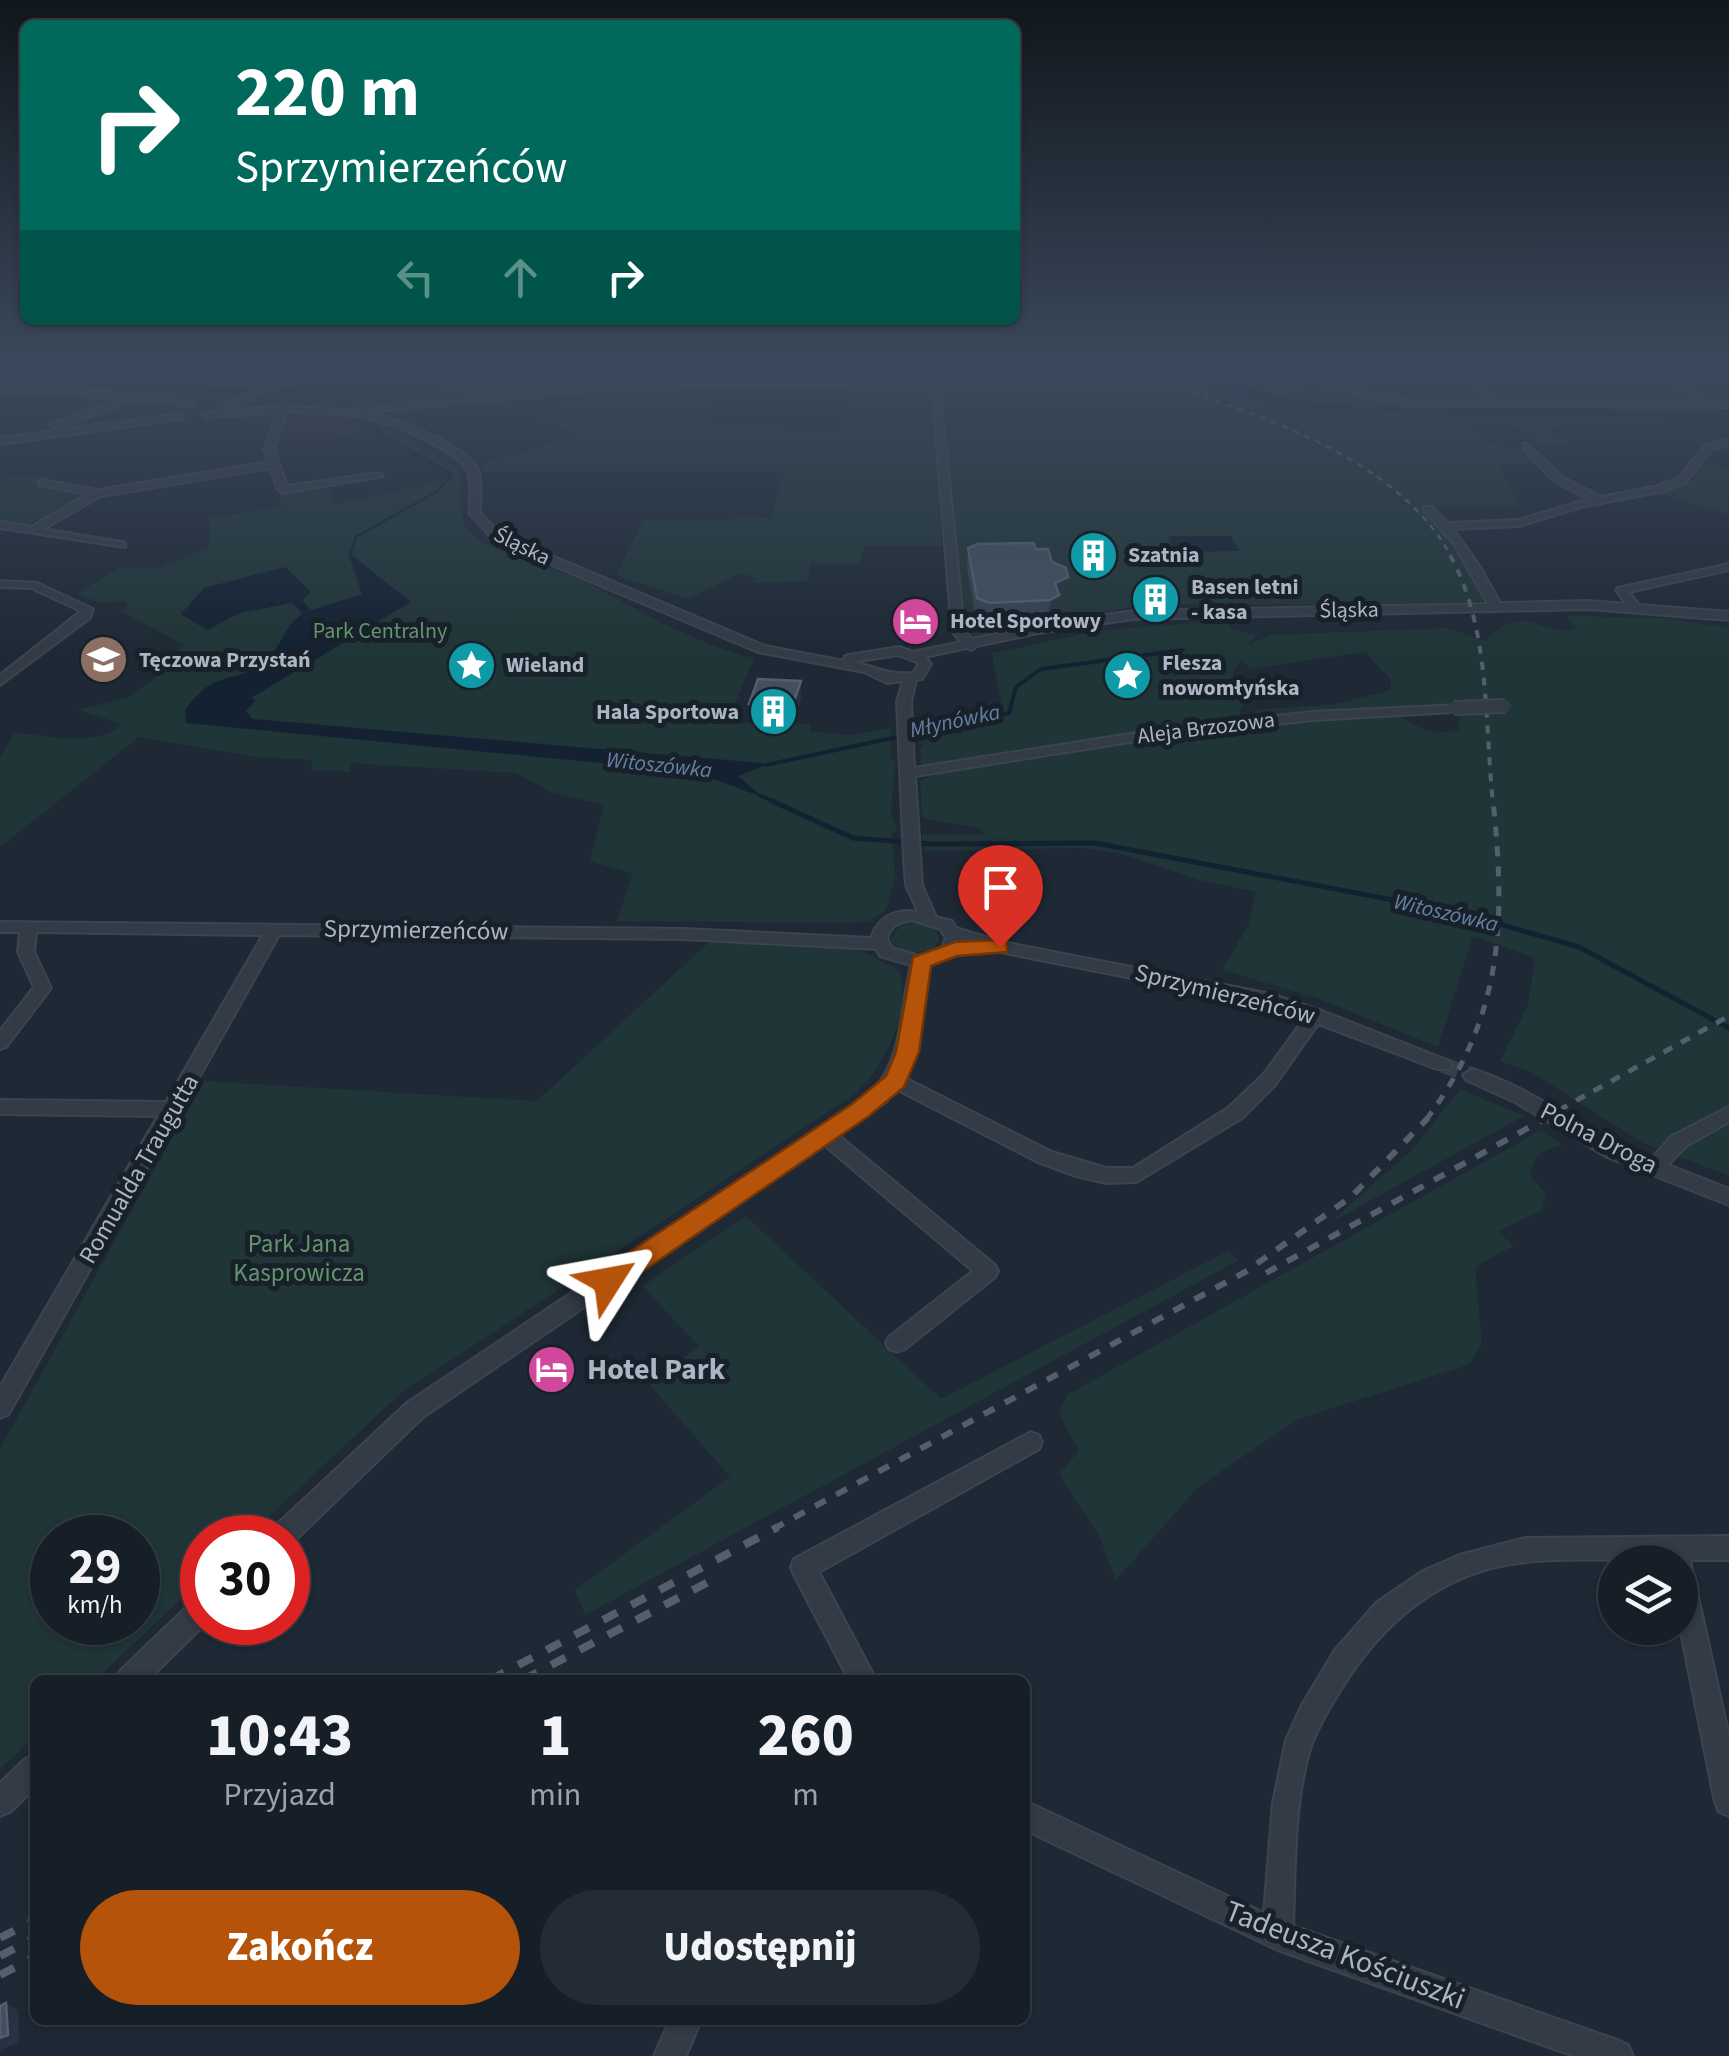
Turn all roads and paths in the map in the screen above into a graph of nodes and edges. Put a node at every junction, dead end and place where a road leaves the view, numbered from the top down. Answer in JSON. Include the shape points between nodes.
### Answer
{"nodes":[{"id":1,"x":467,"y":462,"type":"edge"},
{"id":2,"x":943,"y":462,"type":"edge"},
{"id":3,"x":1542,"y":462,"type":"edge"},
{"id":4,"x":1697,"y":462,"type":"edge"},
{"id":5,"x":274,"y":464,"type":"joint"},
{"id":6,"x":378,"y":476,"type":"dead end"},
{"id":7,"x":43,"y":483,"type":"dead end"},
{"id":8,"x":98,"y":494,"type":"junction"},
{"id":9,"x":1599,"y":500,"type":"junction"},
{"id":10,"x":1428,"y":508,"type":"dead end"},
{"id":11,"x":0,"y":525,"type":"edge"},
{"id":12,"x":1446,"y":526,"type":"junction"},
{"id":13,"x":32,"y":531,"type":"junction"},
{"id":14,"x":121,"y":546,"type":"dead end"},
{"id":15,"x":1729,"y":568,"type":"edge"},
{"id":16,"x":0,"y":584,"type":"edge"},
{"id":17,"x":1622,"y":590,"type":"junction"},
{"id":18,"x":1520,"y":600,"type":"dead end"},
{"id":19,"x":1496,"y":606,"type":"junction"},
{"id":20,"x":1633,"y":606,"type":"junction"},
{"id":21,"x":1729,"y":616,"type":"edge"},
{"id":22,"x":971,"y":646,"type":"junction"},
{"id":23,"x":921,"y":659,"type":"junction"},
{"id":24,"x":871,"y":662,"type":"junction"},
{"id":25,"x":2,"y":676,"type":"edge"},
{"id":26,"x":910,"y":678,"type":"junction"},
{"id":27,"x":887,"y":679,"type":"junction"},
{"id":28,"x":904,"y":702,"type":"junction"},
{"id":29,"x":1506,"y":706,"type":"dead end"},
{"id":30,"x":908,"y":773,"type":"junction"},
{"id":31,"x":914,"y":885,"type":"junction"},
{"id":32,"x":904,"y":916,"type":"junction"},
{"id":33,"x":928,"y":916,"type":"junction"},
{"id":34,"x":29,"y":926,"type":"junction"},
{"id":35,"x":0,"y":927,"type":"edge"},
{"id":36,"x":275,"y":928,"type":"junction"},
{"id":37,"x":952,"y":932,"type":"junction"},
{"id":38,"x":881,"y":937,"type":"junction"},
{"id":39,"x":1000,"y":947,"type":"junction"},
{"id":40,"x":949,"y":950,"type":"junction"},
{"id":41,"x":920,"y":962,"type":"junction"},
{"id":42,"x":1316,"y":1015,"type":"junction"},
{"id":43,"x":0,"y":1043,"type":"edge"},
{"id":44,"x":1444,"y":1064,"type":"tunnel mouth"},
{"id":45,"x":1472,"y":1075,"type":"tunnel mouth"},
{"id":46,"x":896,"y":1081,"type":"junction"},
{"id":47,"x":0,"y":1107,"type":"edge"},
{"id":48,"x":175,"y":1108,"type":"junction"},
{"id":49,"x":1729,"y":1114,"type":"edge"},
{"id":50,"x":825,"y":1135,"type":"junction"},
{"id":51,"x":1654,"y":1168,"type":"junction"},
{"id":52,"x":1729,"y":1197,"type":"edge"},
{"id":53,"x":897,"y":1343,"type":"dead end"},
{"id":54,"x":0,"y":1408,"type":"edge"},
{"id":55,"x":1031,"y":1442,"type":"dead end"},
{"id":56,"x":304,"y":1515,"type":"edge"},
{"id":57,"x":1729,"y":1548,"type":"edge"},
{"id":58,"x":1598,"y":1554,"type":"edge"},
{"id":59,"x":1698,"y":1555,"type":"edge"},
{"id":60,"x":180,"y":1631,"type":"edge"},
{"id":61,"x":1696,"y":1645,"type":"edge"},
{"id":62,"x":134,"y":1675,"type":"edge"},
{"id":63,"x":860,"y":1675,"type":"edge"},
{"id":64,"x":30,"y":1773,"type":"edge"},
{"id":65,"x":0,"y":1802,"type":"edge"},
{"id":66,"x":1729,"y":1802,"type":"edge"},
{"id":67,"x":1030,"y":1817,"type":"edge"},
{"id":68,"x":1278,"y":1935,"type":"junction"},
{"id":69,"x":684,"y":2025,"type":"edge"},
{"id":70,"x":670,"y":2056,"type":"edge"},
{"id":71,"x":1617,"y":2056,"type":"edge"}],
"edges":[{"from":1,"to":24,"type":"street","name":"Śląska","via":[[476,514],[496,536],[750,644],[823,660]]},
{"from":2,"to":22,"type":"street","via":[[958,631]]},
{"from":3,"to":9,"type":"street"},
{"from":4,"to":9,"type":"street","via":[[1681,481]]},
{"from":5,"to":6,"type":"street","via":[[283,490]]},
{"from":5,"to":8,"type":"street"},
{"from":7,"to":8,"type":"street"},
{"from":8,"to":13,"type":"street"},
{"from":9,"to":12,"type":"street","via":[[1519,523]]},
{"from":10,"to":12,"type":"street"},
{"from":11,"to":13,"type":"street"},
{"from":12,"to":19,"type":"street"},
{"from":13,"to":14,"type":"street"},
{"from":15,"to":17,"type":"street"},
{"from":16,"to":25,"type":"street","via":[[33,586],[84,605],[86,615]]},
{"from":17,"to":18,"type":"street"},
{"from":17,"to":20,"type":"street"},
{"from":19,"to":20,"type":"street","name":"Śląska"},
{"from":19,"to":22,"type":"street","name":"Śląska","via":[[1133,616]]},
{"from":20,"to":21,"type":"street","name":"Śląska"},
{"from":22,"to":23,"type":"street","name":"Śląska"},
{"from":23,"to":24,"type":"street","via":[[899,651]]},
{"from":23,"to":26,"type":"street","via":[[922,672]]},
{"from":24,"to":27,"type":"street"},
{"from":26,"to":27,"type":"street"},
{"from":26,"to":28,"type":"street"},
{"from":27,"to":28,"type":"street"},
{"from":28,"to":30,"type":"street"},
{"from":29,"to":30,"type":"street","name":"Aleja Brzozowa","bridge":true,"via":[[1168,732]]},
{"from":30,"to":31,"type":"street"},
{"from":31,"to":32,"type":"street"},
{"from":31,"to":33,"type":"street"},
{"from":32,"to":33,"type":"street"},
{"from":32,"to":38,"type":"street"},
{"from":33,"to":37,"type":"street"},
{"from":34,"to":35,"type":"street","name":"Sprzymierzeńców"},
{"from":34,"to":36,"type":"street","name":"Sprzymierzeńców"},
{"from":34,"to":43,"type":"street","via":[[26,952],[43,988]]},
{"from":36,"to":38,"type":"street","name":"Sprzymierzeńców"},
{"from":36,"to":48,"type":"street","name":"Romualda Traugutta"},
{"from":37,"to":39,"type":"street","name":"Sprzymierzeńców"},
{"from":37,"to":40,"type":"street"},
{"from":38,"to":41,"type":"street","via":[[896,958]]},
{"from":39,"to":40,"type":"street","name":"Sprzymierzeńców"},
{"from":39,"to":42,"type":"street","name":"Sprzymierzeńców","via":[[1272,1000]]},
{"from":40,"to":41,"type":"street"},
{"from":41,"to":46,"type":"street","via":[[908,1052]]},
{"from":42,"to":44,"type":"street","name":"Sprzymierzeńców"},
{"from":42,"to":46,"type":"street","via":[[1269,1080],[1235,1112],[1136,1175],[1117,1178],[1074,1168]]},
{"from":45,"to":51,"type":"street","name":"Polna Droga"},
{"from":46,"to":50,"type":"street"},
{"from":47,"to":48,"type":"street"},
{"from":48,"to":54,"type":"street","name":"Romualda Traugutta"},
{"from":49,"to":51,"type":"street","via":[[1680,1142]]},
{"from":50,"to":53,"type":"street","via":[[988,1271]]},
{"from":50,"to":56,"type":"street","via":[[416,1410]]},
{"from":51,"to":52,"type":"street","name":"Polna Droga"},
{"from":55,"to":63,"type":"street","via":[[803,1567]]},
{"from":57,"to":59,"type":"street"},
{"from":58,"to":68,"type":"street","via":[[1496,1555],[1430,1580],[1380,1613],[1352,1643],[1294,1758]]},
{"from":60,"to":62,"type":"street"},
{"from":61,"to":66,"type":"street"},
{"from":64,"to":65,"type":"street"},
{"from":67,"to":68,"type":"street","name":"Tadeusza Kościuszki"},
{"from":68,"to":71,"type":"street","name":"Tadeusza Kościuszki"},
{"from":69,"to":70,"type":"street"}]}
